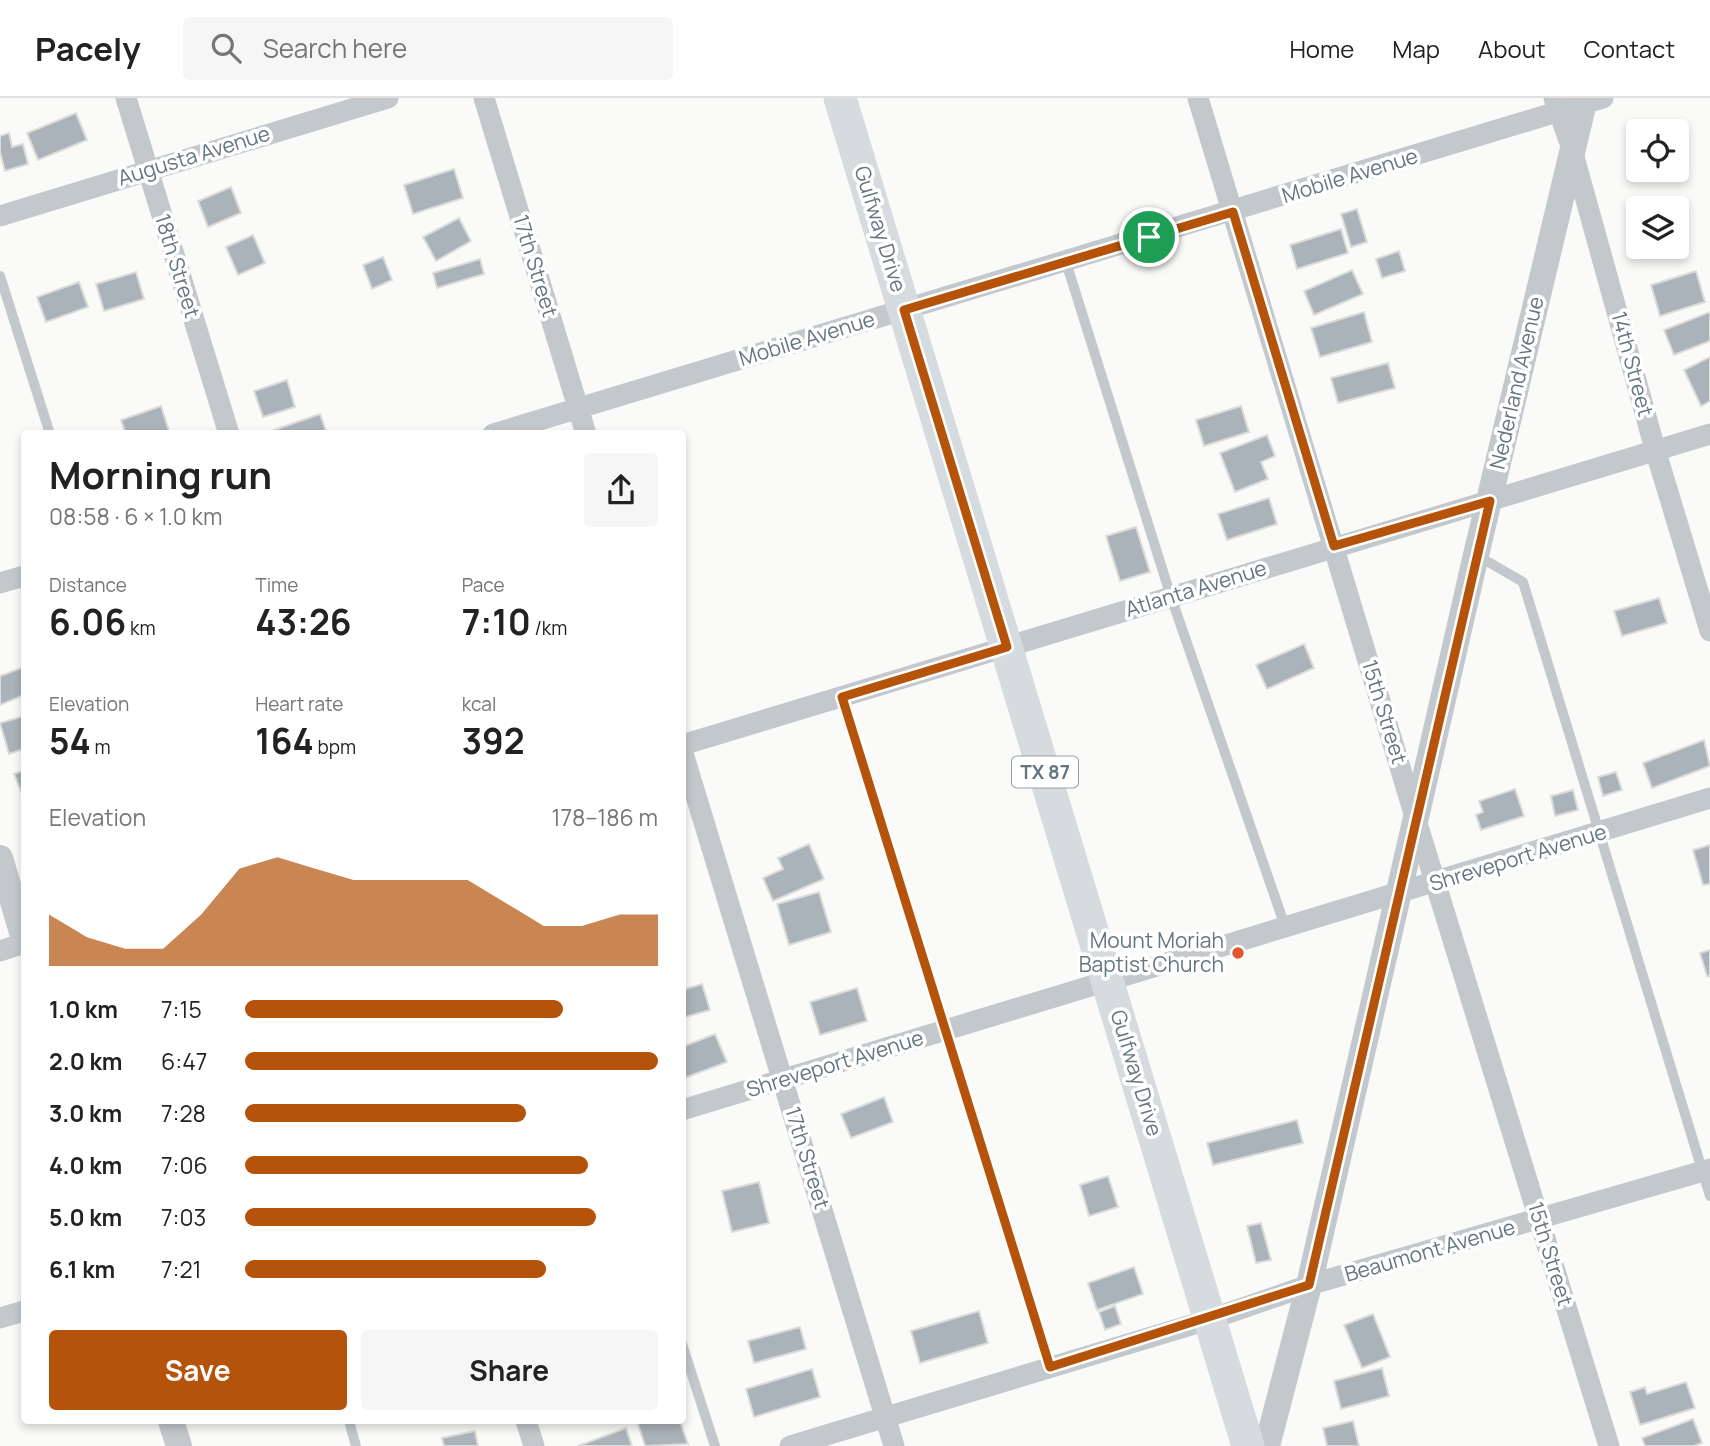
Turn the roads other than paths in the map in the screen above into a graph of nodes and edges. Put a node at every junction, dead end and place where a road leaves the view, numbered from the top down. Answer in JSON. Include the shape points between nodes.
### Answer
{"nodes":[{"id":1,"x":126,"y":98,"type":"edge"},
{"id":2,"x":388,"y":98,"type":"edge"},
{"id":3,"x":484,"y":98,"type":"edge"},
{"id":4,"x":841,"y":98,"type":"edge"},
{"id":5,"x":1198,"y":98,"type":"edge"},
{"id":6,"x":1591,"y":100,"type":"edge"},
{"id":7,"x":1556,"y":105,"type":"edge"},
{"id":8,"x":1571,"y":146,"type":"junction"},
{"id":9,"x":148,"y":170,"type":"junction"},
{"id":10,"x":1233,"y":212,"type":"junction"},
{"id":11,"x":0,"y":216,"type":"edge"},
{"id":12,"x":1066,"y":262,"type":"junction"},
{"id":13,"x":0,"y":276,"type":"edge"},
{"id":14,"x":904,"y":310,"type":"junction"},
{"id":15,"x":578,"y":408,"type":"junction"},
{"id":16,"x":49,"y":430,"type":"edge"},
{"id":17,"x":228,"y":430,"type":"edge"},
{"id":18,"x":505,"y":430,"type":"edge"},
{"id":19,"x":585,"y":430,"type":"edge"},
{"id":20,"x":1710,"y":434,"type":"edge"},
{"id":21,"x":1655,"y":449,"type":"junction"},
{"id":22,"x":1490,"y":501,"type":"junction"},
{"id":23,"x":1334,"y":546,"type":"junction"},
{"id":24,"x":1476,"y":555,"type":"junction"},
{"id":25,"x":21,"y":577,"type":"edge"},
{"id":26,"x":0,"y":583,"type":"edge"},
{"id":27,"x":1171,"y":597,"type":"junction"},
{"id":28,"x":1710,"y":631,"type":"edge"},
{"id":29,"x":1007,"y":647,"type":"junction"},
{"id":30,"x":842,"y":697,"type":"junction"},
{"id":31,"x":686,"y":747,"type":"edge"},
{"id":32,"x":686,"y":761,"type":"edge"},
{"id":33,"x":1710,"y":798,"type":"edge"},
{"id":34,"x":1416,"y":820,"type":"junction"},
{"id":35,"x":1600,"y":834,"type":"junction"},
{"id":36,"x":0,"y":858,"type":"edge"},
{"id":37,"x":1438,"y":883,"type":"junction"},
{"id":38,"x":1398,"y":893,"type":"junction"},
{"id":39,"x":1286,"y":929,"type":"junction"},
{"id":40,"x":21,"y":931,"type":"edge"},
{"id":41,"x":21,"y":942,"type":"edge"},
{"id":42,"x":0,"y":951,"type":"edge"},
{"id":43,"x":1108,"y":981,"type":"junction"},
{"id":44,"x":945,"y":1031,"type":"junction"},
{"id":45,"x":783,"y":1079,"type":"junction"},
{"id":46,"x":686,"y":1109,"type":"edge"},
{"id":47,"x":1706,"y":1170,"type":"edge"},
{"id":48,"x":1710,"y":1196,"type":"edge"},
{"id":49,"x":1540,"y":1221,"type":"junction"},
{"id":50,"x":1309,"y":1285,"type":"junction"},
{"id":51,"x":21,"y":1312,"type":"edge"},
{"id":52,"x":0,"y":1318,"type":"edge"},
{"id":53,"x":1211,"y":1319,"type":"junction"},
{"id":54,"x":686,"y":1356,"type":"edge"},
{"id":55,"x":1050,"y":1367,"type":"junction"},
{"id":56,"x":885,"y":1418,"type":"junction"},
{"id":57,"x":172,"y":1424,"type":"edge"},
{"id":58,"x":350,"y":1424,"type":"edge"},
{"id":59,"x":527,"y":1424,"type":"edge"},
{"id":60,"x":179,"y":1446,"type":"edge"},
{"id":61,"x":356,"y":1446,"type":"edge"},
{"id":62,"x":534,"y":1446,"type":"edge"},
{"id":63,"x":715,"y":1446,"type":"edge"},
{"id":64,"x":790,"y":1446,"type":"edge"},
{"id":65,"x":894,"y":1446,"type":"edge"},
{"id":66,"x":1248,"y":1446,"type":"edge"},
{"id":67,"x":1267,"y":1446,"type":"edge"},
{"id":68,"x":1609,"y":1446,"type":"edge"}],
"edges":[{"from":1,"to":9,"type":"street","name":"18th Street"},
{"from":2,"to":9,"type":"street","name":"Augusta Avenue"},
{"from":3,"to":15,"type":"street","name":"17th Street"},
{"from":4,"to":14,"type":"main road","name":"Gulfway Drive","number":"TX 87"},
{"from":5,"to":10,"type":"street","name":"15th Street"},
{"from":6,"to":7,"type":"street","name":"Mobile Avenue"},
{"from":6,"to":8,"type":"street","name":"Nederland Avenue"},
{"from":7,"to":8,"type":"street","name":"14th Street"},
{"from":7,"to":10,"type":"street","name":"Mobile Avenue"},
{"from":8,"to":21,"type":"street","name":"14th Street"},
{"from":8,"to":22,"type":"street","name":"Nederland Avenue"},
{"from":9,"to":11,"type":"street","name":"Augusta Avenue"},
{"from":9,"to":17,"type":"street","name":"18th Street"},
{"from":10,"to":12,"type":"street","name":"Mobile Avenue"},
{"from":10,"to":23,"type":"street","name":"15th Street"},
{"from":12,"to":14,"type":"street","name":"Mobile Avenue"},
{"from":12,"to":27,"type":"lane"},
{"from":13,"to":16,"type":"lane"},
{"from":14,"to":15,"type":"street","name":"Mobile Avenue"},
{"from":14,"to":29,"type":"main road","name":"Gulfway Drive","number":"TX 87"},
{"from":15,"to":18,"type":"street","name":"Mobile Avenue"},
{"from":15,"to":19,"type":"street","name":"17th Street"},
{"from":20,"to":21,"type":"street","name":"Atlanta Avenue"},
{"from":21,"to":22,"type":"street","name":"Atlanta Avenue"},
{"from":21,"to":28,"type":"street","name":"14th Street"},
{"from":22,"to":23,"type":"street","name":"Atlanta Avenue"},
{"from":22,"to":24,"type":"street","name":"Nederland Avenue"},
{"from":23,"to":27,"type":"street","name":"Atlanta Avenue"},
{"from":23,"to":34,"type":"street","name":"15th Street"},
{"from":24,"to":34,"type":"street","name":"Nederland Avenue"},
{"from":24,"to":35,"type":"lane","via":[[1523,582]]},
{"from":25,"to":26,"type":"street"},
{"from":27,"to":29,"type":"street","name":"Atlanta Avenue"},
{"from":27,"to":39,"type":"lane"},
{"from":29,"to":30,"type":"street","name":"Atlanta Avenue"},
{"from":29,"to":43,"type":"main road","name":"Gulfway Drive","number":"TX 87"},
{"from":30,"to":31,"type":"street","name":"Atlanta Avenue"},
{"from":30,"to":44,"type":"lane"},
{"from":32,"to":45,"type":"street","name":"17th Street"},
{"from":33,"to":35,"type":"street","name":"Shreveport Avenue"},
{"from":34,"to":37,"type":"street","name":"15th Street"},
{"from":34,"to":38,"type":"street","name":"Nederland Avenue"},
{"from":35,"to":37,"type":"street","name":"Shreveport Avenue"},
{"from":35,"to":47,"type":"lane"},
{"from":36,"to":40,"type":"street"},
{"from":37,"to":38,"type":"street","name":"Shreveport Avenue"},
{"from":37,"to":49,"type":"street","name":"15th Street"},
{"from":38,"to":39,"type":"street","name":"Shreveport Avenue"},
{"from":38,"to":50,"type":"street","name":"Nederland Avenue"},
{"from":39,"to":43,"type":"street","name":"Shreveport Avenue"},
{"from":41,"to":42,"type":"street"},
{"from":43,"to":44,"type":"street","name":"Shreveport Avenue"},
{"from":43,"to":53,"type":"main road","name":"Gulfway Drive","number":"TX 87"},
{"from":44,"to":45,"type":"street","name":"Shreveport Avenue"},
{"from":44,"to":55,"type":"lane"},
{"from":45,"to":46,"type":"street","name":"Shreveport Avenue"},
{"from":45,"to":56,"type":"street","name":"17th Street"},
{"from":47,"to":48,"type":"lane"},
{"from":47,"to":49,"type":"street","name":"Beaumont Avenue"},
{"from":49,"to":50,"type":"street","name":"Beaumont Avenue"},
{"from":49,"to":68,"type":"street","name":"15th Street"},
{"from":50,"to":53,"type":"street","name":"Beaumont Avenue"},
{"from":50,"to":67,"type":"street","name":"Nederland Avenue"},
{"from":51,"to":52,"type":"street"},
{"from":53,"to":55,"type":"street","name":"Beaumont Avenue"},
{"from":53,"to":66,"type":"main road","name":"Gulfway Drive","number":"TX 87"},
{"from":54,"to":63,"type":"lane"},
{"from":55,"to":56,"type":"street","name":"Beaumont Avenue"},
{"from":56,"to":64,"type":"street","name":"Beaumont Avenue"},
{"from":56,"to":65,"type":"street","name":"17th Street"},
{"from":57,"to":60,"type":"street"},
{"from":58,"to":61,"type":"lane"},
{"from":59,"to":62,"type":"street"}]}
